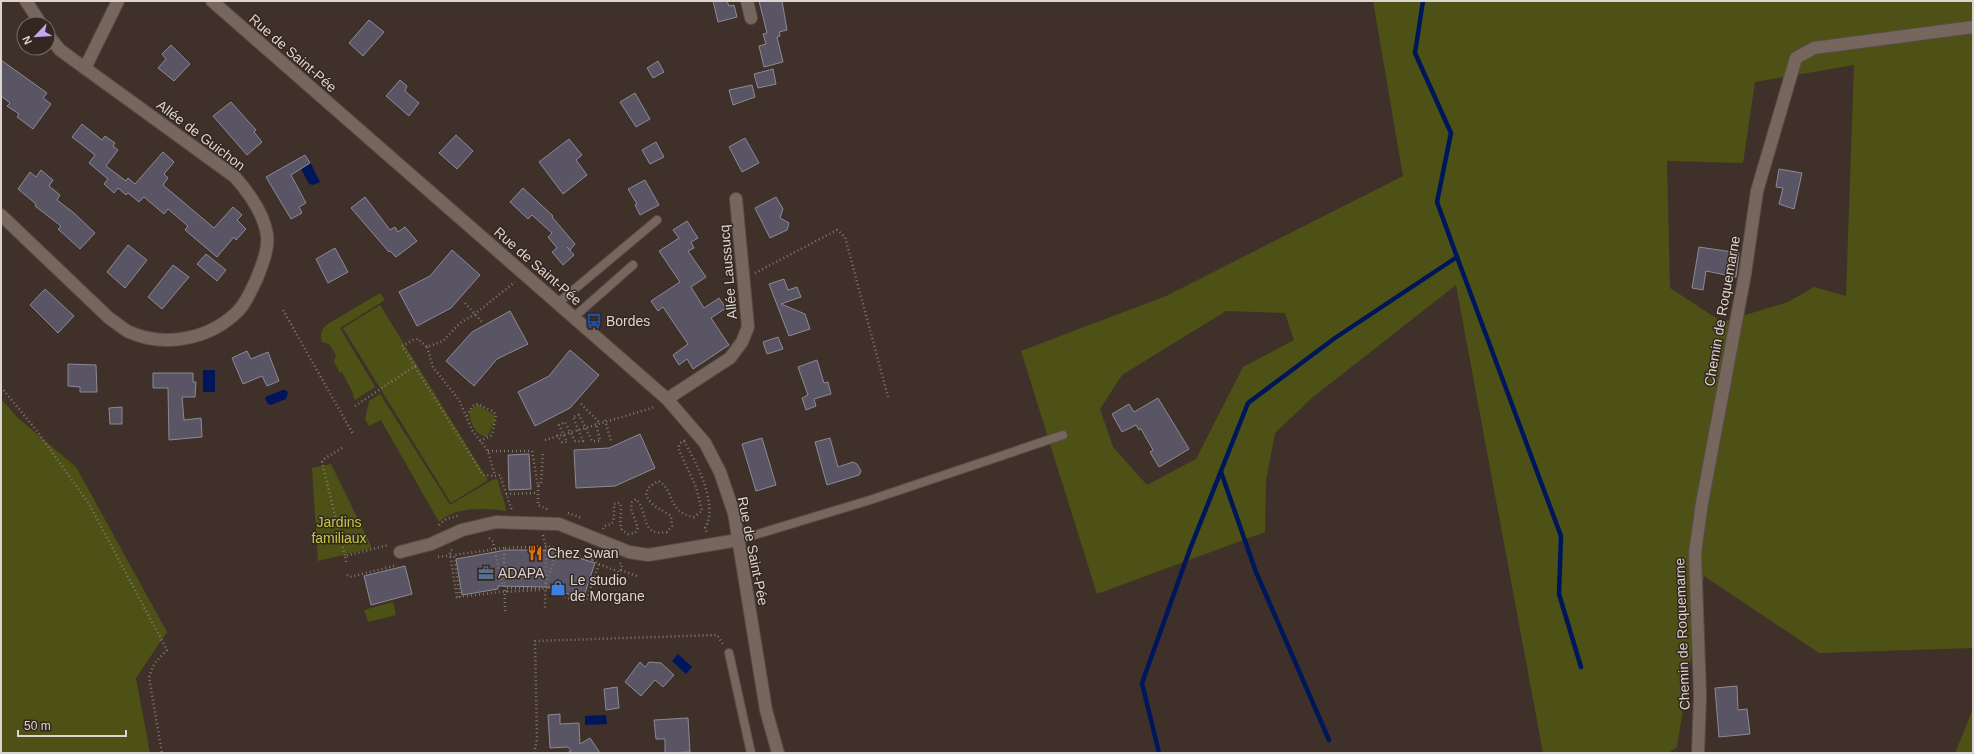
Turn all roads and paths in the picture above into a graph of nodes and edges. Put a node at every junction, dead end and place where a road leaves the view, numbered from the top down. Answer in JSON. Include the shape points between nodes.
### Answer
{"nodes":[{"id":1,"x":26,"y":1,"type":"edge"},
{"id":2,"x":118,"y":1,"type":"edge"},
{"id":3,"x":212,"y":1,"type":"edge"},
{"id":4,"x":747,"y":1,"type":"edge"},
{"id":5,"x":36,"y":16,"type":"edge"},
{"id":6,"x":751,"y":18,"type":"dead end"},
{"id":7,"x":1973,"y":27,"type":"edge"},
{"id":8,"x":56,"y":45,"type":"edge"},
{"id":9,"x":85,"y":68,"type":"junction"},
{"id":10,"x":736,"y":199,"type":"dead end"},
{"id":11,"x":1,"y":215,"type":"edge"},
{"id":12,"x":657,"y":220,"type":"dead end"},
{"id":13,"x":633,"y":265,"type":"dead end"},
{"id":14,"x":743,"y":279,"type":"junction"},
{"id":15,"x":518,"y":280,"type":"dead end"},
{"id":16,"x":465,"y":303,"type":"dead end"},
{"id":17,"x":558,"y":303,"type":"junction"},
{"id":18,"x":283,"y":310,"type":"dead end"},
{"id":19,"x":475,"y":314,"type":"junction"},
{"id":20,"x":574,"y":317,"type":"junction"},
{"id":21,"x":482,"y":322,"type":"dead end"},
{"id":22,"x":427,"y":347,"type":"junction"},
{"id":23,"x":415,"y":366,"type":"junction"},
{"id":24,"x":1,"y":387,"type":"edge"},
{"id":25,"x":888,"y":397,"type":"dead end"},
{"id":26,"x":667,"y":399,"type":"junction"},
{"id":27,"x":581,"y":404,"type":"dead end"},
{"id":28,"x":355,"y":406,"type":"dead end"},
{"id":29,"x":653,"y":406,"type":"dead end"},
{"id":30,"x":467,"y":417,"type":"junction"},
{"id":31,"x":605,"y":420,"type":"junction"},
{"id":32,"x":598,"y":423,"type":"junction"},
{"id":33,"x":585,"y":426,"type":"junction"},
{"id":34,"x":578,"y":428,"type":"junction"},
{"id":35,"x":570,"y":431,"type":"junction"},
{"id":36,"x":563,"y":433,"type":"junction"},
{"id":37,"x":353,"y":434,"type":"dead end"},
{"id":38,"x":557,"y":435,"type":"junction"},
{"id":39,"x":1063,"y":435,"type":"dead end"},
{"id":40,"x":682,"y":437,"type":"dead end"},
{"id":41,"x":690,"y":437,"type":"dead end"},
{"id":42,"x":545,"y":440,"type":"dead end"},
{"id":43,"x":684,"y":440,"type":"junction"},
{"id":44,"x":611,"y":441,"type":"dead end"},
{"id":45,"x":480,"y":442,"type":"junction"},
{"id":46,"x":342,"y":448,"type":"dead end"},
{"id":47,"x":488,"y":451,"type":"junction"},
{"id":48,"x":543,"y":451,"type":"dead end"},
{"id":49,"x":495,"y":476,"type":"junction"},
{"id":50,"x":538,"y":486,"type":"junction"},
{"id":51,"x":538,"y":493,"type":"junction"},
{"id":52,"x":506,"y":494,"type":"junction"},
{"id":53,"x":512,"y":508,"type":"dead end"},
{"id":54,"x":551,"y":511,"type":"dead end"},
{"id":55,"x":542,"y":529,"type":"dead end"},
{"id":56,"x":601,"y":535,"type":"dead end"},
{"id":57,"x":484,"y":539,"type":"dead end"},
{"id":58,"x":738,"y":540,"type":"junction"},
{"id":59,"x":710,"y":545,"type":"junction"},
{"id":60,"x":389,"y":546,"type":"dead end"},
{"id":61,"x":546,"y":546,"type":"junction"},
{"id":62,"x":597,"y":546,"type":"dead end"},
{"id":63,"x":495,"y":548,"type":"junction"},
{"id":64,"x":504,"y":548,"type":"junction"},
{"id":65,"x":558,"y":548,"type":"junction"},
{"id":66,"x":455,"y":549,"type":"dead end"},
{"id":67,"x":450,"y":554,"type":"junction"},
{"id":68,"x":454,"y":555,"type":"junction"},
{"id":69,"x":345,"y":556,"type":"junction"},
{"id":70,"x":438,"y":557,"type":"dead end"},
{"id":71,"x":402,"y":558,"type":"joint"},
{"id":72,"x":609,"y":558,"type":"dead end"},
{"id":73,"x":592,"y":560,"type":"junction"},
{"id":74,"x":615,"y":561,"type":"dead end"},
{"id":75,"x":346,"y":562,"type":"dead end"},
{"id":76,"x":599,"y":564,"type":"junction"},
{"id":77,"x":621,"y":570,"type":"junction"},
{"id":78,"x":347,"y":575,"type":"dead end"},
{"id":79,"x":639,"y":578,"type":"dead end"},
{"id":80,"x":545,"y":588,"type":"junction"},
{"id":81,"x":505,"y":592,"type":"junction"},
{"id":82,"x":460,"y":596,"type":"junction"},
{"id":83,"x":545,"y":610,"type":"dead end"},
{"id":84,"x":505,"y":611,"type":"dead end"},
{"id":85,"x":729,"y":653,"type":"joint"},
{"id":86,"x":162,"y":753,"type":"edge"},
{"id":87,"x":534,"y":753,"type":"edge"},
{"id":88,"x":751,"y":753,"type":"edge"},
{"id":89,"x":778,"y":753,"type":"edge"},
{"id":90,"x":1698,"y":753,"type":"edge"}],
"edges":[{"from":1,"to":5,"type":"street"},
{"from":2,"to":9,"type":"street"},
{"from":3,"to":17,"type":"street","name":"Rue de Saint-Pée"},
{"from":4,"to":6,"type":"street"},
{"from":7,"to":90,"type":"street","name":"Chemin de Roquemarne","via":[[1814,48],[1796,58],[1756,191],[1745,274],[1701,510],[1695,553],[1700,695]]},
{"from":8,"to":9,"type":"street","name":"Allée de Guichon"},
{"from":9,"to":11,"type":"street","name":"Allée de Guichon","via":[[235,177],[247,191],[267,234],[267,248],[251,292],[239,310],[201,335],[158,339],[129,332],[109,318]]},
{"from":10,"to":14,"type":"street","name":"Allée Laussucq"},
{"from":12,"to":17,"type":"lane"},
{"from":13,"to":20,"type":"lane"},
{"from":14,"to":25,"type":"path","via":[[837,230],[845,237]]},
{"from":14,"to":26,"type":"street","name":"Allée Laussucq","via":[[748,327],[742,342],[730,358]]},
{"from":15,"to":19,"type":"path"},
{"from":16,"to":19,"type":"path"},
{"from":17,"to":20,"type":"street","name":"Rue de Saint-Pée"},
{"from":18,"to":37,"type":"path"},
{"from":19,"to":21,"type":"path"},
{"from":19,"to":22,"type":"path","via":[[460,323],[443,341]]},
{"from":20,"to":26,"type":"street","name":"Rue de Saint-Pée"},
{"from":22,"to":23,"type":"path","via":[[418,339],[402,346]]},
{"from":22,"to":30,"type":"path","via":[[433,367],[459,400]]},
{"from":23,"to":28,"type":"path"},
{"from":23,"to":49,"type":"path","via":[[483,475]]},
{"from":24,"to":86,"type":"path","via":[[37,431],[89,504],[167,650],[154,664],[149,677]]},
{"from":26,"to":58,"type":"street","name":"Rue de Saint-Pée","via":[[705,443],[720,472],[734,513]]},
{"from":27,"to":32,"type":"path"},
{"from":29,"to":31,"type":"path"},
{"from":30,"to":45,"type":"path"},
{"from":30,"to":45,"type":"path","via":[[472,406],[478,404],[494,412],[496,416],[492,435]]},
{"from":31,"to":32,"type":"path"},
{"from":31,"to":44,"type":"path"},
{"from":32,"to":33,"type":"path"},
{"from":32,"to":33,"type":"path","via":[[600,441],[592,441]]},
{"from":33,"to":34,"type":"path"},
{"from":33,"to":34,"type":"path","via":[[579,415],[573,417]]},
{"from":34,"to":35,"type":"path"},
{"from":34,"to":35,"type":"path","via":[[583,441],[575,441]]},
{"from":35,"to":36,"type":"path"},
{"from":35,"to":36,"type":"path","via":[[565,422],[559,424]]},
{"from":36,"to":38,"type":"path"},
{"from":36,"to":38,"type":"path","via":[[567,442],[562,442]]},
{"from":38,"to":42,"type":"path"},
{"from":39,"to":58,"type":"lane","via":[[870,500]]},
{"from":40,"to":43,"type":"path"},
{"from":41,"to":43,"type":"path"},
{"from":43,"to":56,"type":"path","via":[[678,448],[696,487],[702,511],[694,517],[683,515],[672,502],[664,484],[658,481],[648,488],[646,493],[657,509],[671,516],[672,526],[667,532],[659,534],[651,530],[646,524],[641,504],[636,499],[632,502],[631,509],[638,528],[635,533],[628,534],[622,530],[619,521],[622,508],[620,503],[616,502],[612,524],[604,526]]},
{"from":43,"to":59,"type":"path","via":[[701,477],[710,508],[710,521],[706,528]]},
{"from":45,"to":47,"type":"path"},
{"from":46,"to":69,"type":"path","via":[[322,462]]},
{"from":47,"to":49,"type":"path"},
{"from":47,"to":50,"type":"path","via":[[532,451]]},
{"from":48,"to":50,"type":"path","via":[[542,484]]},
{"from":49,"to":52,"type":"path","via":[[500,475]]},
{"from":50,"to":51,"type":"path"},
{"from":51,"to":52,"type":"path"},
{"from":51,"to":54,"type":"path","via":[[538,505]]},
{"from":52,"to":53,"type":"path"},
{"from":55,"to":61,"type":"path"},
{"from":57,"to":63,"type":"path","via":[[491,538]]},
{"from":58,"to":59,"type":"street"},
{"from":58,"to":89,"type":"street","name":"Rue de Saint-Pée","via":[[766,710]]},
{"from":59,"to":71,"type":"street","via":[[648,555],[629,552],[559,524],[496,522],[462,530]]},
{"from":60,"to":69,"type":"path"},
{"from":61,"to":64,"type":"path"},
{"from":61,"to":65,"type":"path"},
{"from":61,"to":80,"type":"path"},
{"from":62,"to":73,"type":"path"},
{"from":63,"to":64,"type":"path"},
{"from":63,"to":68,"type":"path"},
{"from":63,"to":81,"type":"path"},
{"from":64,"to":81,"type":"path"},
{"from":65,"to":73,"type":"path"},
{"from":65,"to":80,"type":"path"},
{"from":66,"to":67,"type":"path","via":[[450,551]]},
{"from":67,"to":68,"type":"path"},
{"from":67,"to":70,"type":"path"},
{"from":67,"to":82,"type":"path","via":[[457,597]]},
{"from":68,"to":82,"type":"path"},
{"from":69,"to":75,"type":"path"},
{"from":71,"to":78,"type":"path","via":[[350,577]]},
{"from":72,"to":73,"type":"path","via":[[602,556]]},
{"from":73,"to":76,"type":"path"},
{"from":74,"to":77,"type":"path","via":[[622,564]]},
{"from":76,"to":77,"type":"path","via":[[619,572]]},
{"from":76,"to":80,"type":"path","via":[[586,601],[573,600]]},
{"from":77,"to":79,"type":"path"},
{"from":80,"to":81,"type":"path"},
{"from":80,"to":83,"type":"path"},
{"from":81,"to":82,"type":"path"},
{"from":81,"to":84,"type":"path"},
{"from":85,"to":87,"type":"path","via":[[717,636],[535,640],[537,739]]},
{"from":85,"to":88,"type":"lane"}]}
